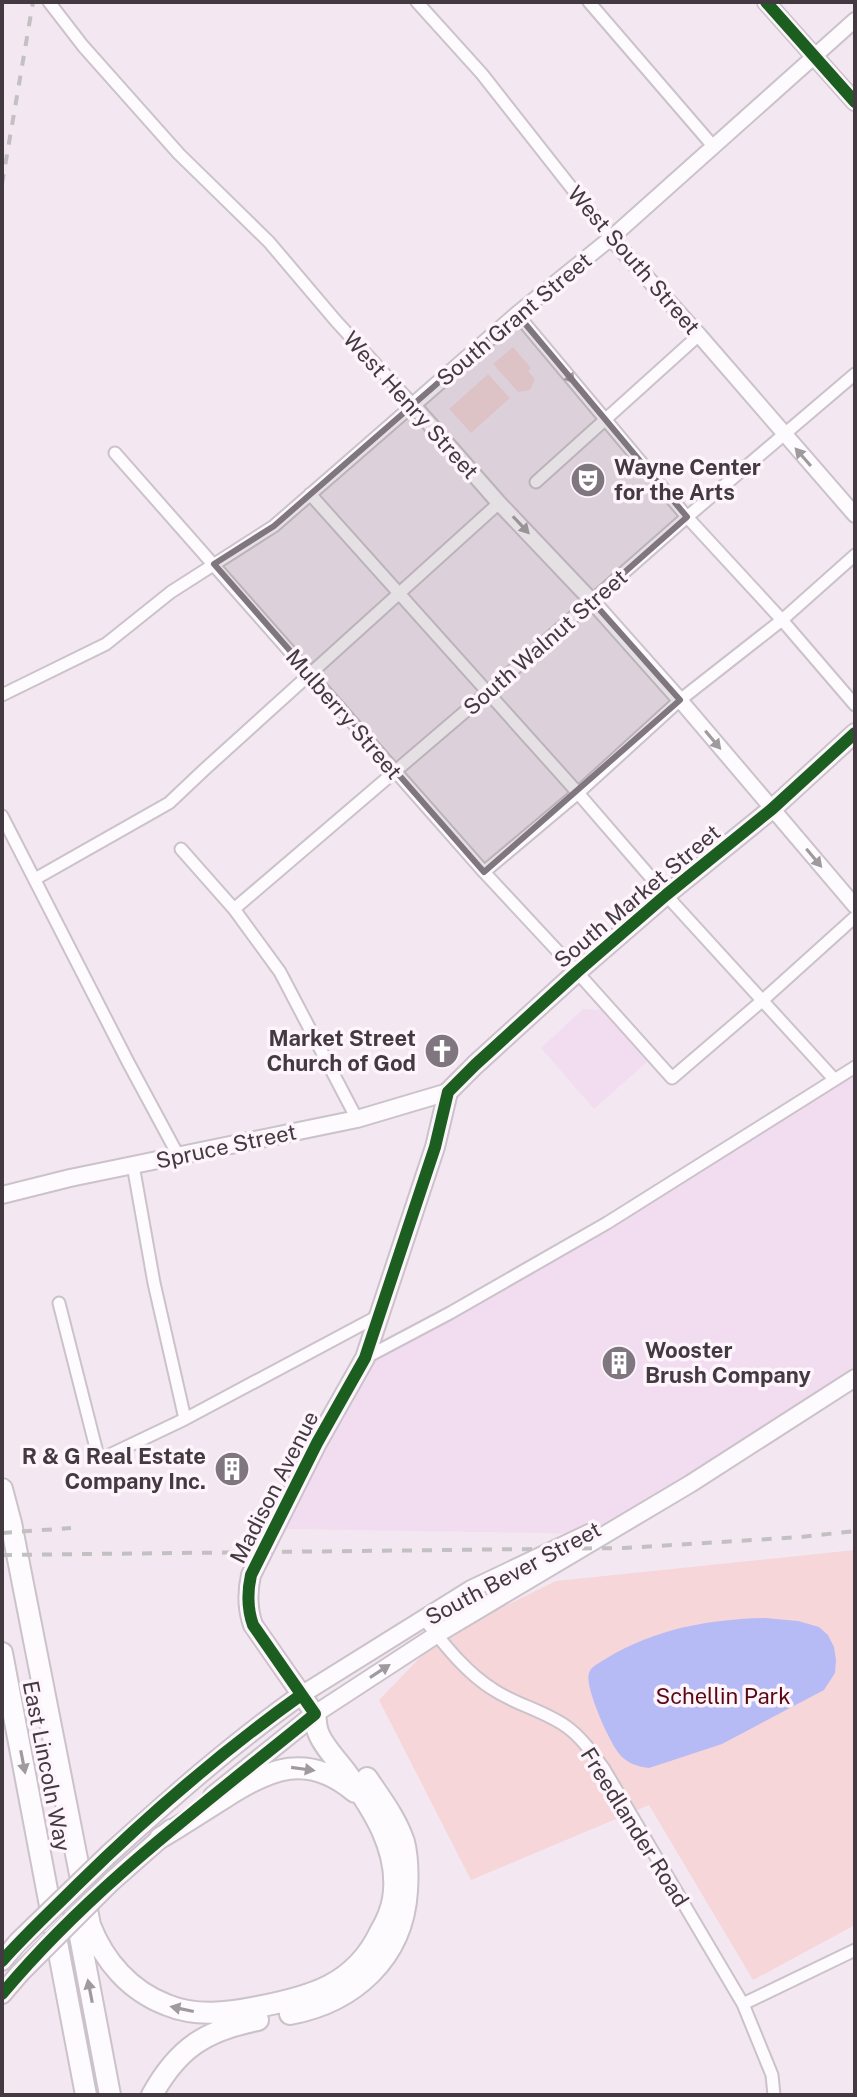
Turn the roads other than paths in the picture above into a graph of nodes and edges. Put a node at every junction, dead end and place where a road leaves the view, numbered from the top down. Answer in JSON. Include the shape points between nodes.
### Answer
{"nodes":[{"id":1,"x":49,"y":2,"type":"edge"},
{"id":2,"x":417,"y":2,"type":"edge"},
{"id":3,"x":589,"y":2,"type":"edge"},
{"id":4,"x":766,"y":2,"type":"edge"},
{"id":5,"x":855,"y":20,"type":"edge"},
{"id":6,"x":815,"y":57,"type":"junction"},
{"id":7,"x":855,"y":102,"type":"edge"},
{"id":8,"x":713,"y":146,"type":"junction"},
{"id":9,"x":611,"y":238,"type":"junction"},
{"id":10,"x":517,"y":314,"type":"junction"},
{"id":11,"x":699,"y":335,"type":"junction"},
{"id":12,"x":855,"y":374,"type":"edge"},
{"id":13,"x":413,"y":405,"type":"junction"},
{"id":14,"x":605,"y":421,"type":"junction"},
{"id":15,"x":784,"y":435,"type":"junction"},
{"id":16,"x":115,"y":453,"type":"dead end"},
{"id":17,"x":536,"y":482,"type":"dead end"},
{"id":18,"x":310,"y":494,"type":"junction"},
{"id":19,"x":499,"y":503,"type":"junction"},
{"id":20,"x":855,"y":515,"type":"edge"},
{"id":21,"x":687,"y":517,"type":"junction"},
{"id":22,"x":855,"y":555,"type":"edge"},
{"id":23,"x":214,"y":564,"type":"junction"},
{"id":24,"x":399,"y":594,"type":"junction"},
{"id":25,"x":592,"y":601,"type":"junction"},
{"id":26,"x":782,"y":620,"type":"junction"},
{"id":27,"x":309,"y":675,"type":"junction"},
{"id":28,"x":488,"y":692,"type":"junction"},
{"id":29,"x":2,"y":695,"type":"edge"},
{"id":30,"x":680,"y":700,"type":"junction"},
{"id":31,"x":855,"y":705,"type":"edge"},
{"id":32,"x":855,"y":733,"type":"edge"},
{"id":33,"x":394,"y":771,"type":"junction"},
{"id":34,"x":578,"y":793,"type":"junction"},
{"id":35,"x":772,"y":809,"type":"junction"},
{"id":36,"x":2,"y":816,"type":"edge"},
{"id":37,"x":181,"y":849,"type":"dead end"},
{"id":38,"x":484,"y":872,"type":"junction"},
{"id":39,"x":35,"y":879,"type":"junction"},
{"id":40,"x":666,"y":895,"type":"junction"},
{"id":41,"x":855,"y":906,"type":"edge"},
{"id":42,"x":234,"y":909,"type":"junction"},
{"id":43,"x":855,"y":917,"type":"edge"},
{"id":44,"x":577,"y":972,"type":"junction"},
{"id":45,"x":763,"y":1000,"type":"junction"},
{"id":46,"x":855,"y":1067,"type":"edge"},
{"id":47,"x":834,"y":1079,"type":"junction"},
{"id":48,"x":448,"y":1092,"type":"junction"},
{"id":49,"x":357,"y":1119,"type":"junction"},
{"id":50,"x":178,"y":1155,"type":"junction"},
{"id":51,"x":133,"y":1165,"type":"junction"},
{"id":52,"x":2,"y":1195,"type":"edge"},
{"id":53,"x":59,"y":1303,"type":"dead end"},
{"id":54,"x":378,"y":1316,"type":"junction"},
{"id":55,"x":365,"y":1358,"type":"junction"},
{"id":56,"x":855,"y":1378,"type":"edge"},
{"id":57,"x":185,"y":1419,"type":"junction"},
{"id":58,"x":690,"y":1484,"type":"junction"},
{"id":59,"x":2,"y":1489,"type":"edge"},
{"id":60,"x":2,"y":1531,"type":"edge"},
{"id":61,"x":424,"y":1619,"type":"junction"},
{"id":62,"x":436,"y":1635,"type":"junction"},
{"id":63,"x":2,"y":1656,"type":"edge"},
{"id":64,"x":301,"y":1695,"type":"junction"},
{"id":65,"x":315,"y":1714,"type":"junction"},
{"id":66,"x":378,"y":1821,"type":"junction"},
{"id":67,"x":160,"y":1838,"type":"junction"},
{"id":68,"x":855,"y":1950,"type":"edge"},
{"id":69,"x":2,"y":1961,"type":"edge"},
{"id":70,"x":66,"y":1988,"type":"junction"},
{"id":71,"x":2,"y":1994,"type":"edge"},
{"id":72,"x":743,"y":2004,"type":"junction"},
{"id":73,"x":76,"y":2095,"type":"edge"},
{"id":74,"x":86,"y":2095,"type":"edge"},
{"id":75,"x":110,"y":2095,"type":"edge"},
{"id":76,"x":152,"y":2095,"type":"edge"},
{"id":77,"x":774,"y":2095,"type":"edge"}],
"edges":[{"from":1,"to":13,"type":"street","name":"West Henry Street","via":[[179,154],[269,242]]},
{"from":2,"to":9,"type":"street","name":"West South Street","via":[[482,74]]},
{"from":3,"to":8,"type":"street"},
{"from":4,"to":6,"type":"main road"},
{"from":5,"to":6,"type":"street","name":"South Grant Street"},
{"from":6,"to":7,"type":"main road"},
{"from":6,"to":8,"type":"street","name":"South Grant Street"},
{"from":8,"to":9,"type":"street","name":"South Grant Street"},
{"from":9,"to":10,"type":"street","name":"South Grant Street"},
{"from":9,"to":11,"type":"street","name":"West South Street"},
{"from":10,"to":13,"type":"street","name":"South Grant Street"},
{"from":10,"to":14,"type":"street","one_way":true},
{"from":11,"to":14,"type":"street"},
{"from":11,"to":15,"type":"street","name":"West South Street"},
{"from":12,"to":15,"type":"street","name":"South Walnut Street"},
{"from":13,"to":18,"type":"street","name":"South Grant Street"},
{"from":13,"to":19,"type":"street","name":"West Henry Street"},
{"from":14,"to":17,"type":"street"},
{"from":14,"to":21,"type":"street"},
{"from":20,"to":15,"type":"street","name":"West South Street","one_way":true},
{"from":15,"to":21,"type":"street","name":"South Walnut Street"},
{"from":16,"to":23,"type":"street","name":"Mulberry Street"},
{"from":18,"to":23,"type":"street","name":"South Grant Street","via":[[274,526]]},
{"from":18,"to":24,"type":"street"},
{"from":19,"to":24,"type":"street"},
{"from":19,"to":25,"type":"street","name":"West Henry Street","one_way":true},
{"from":21,"to":25,"type":"street","name":"South Walnut Street"},
{"from":21,"to":26,"type":"street"},
{"from":22,"to":26,"type":"street"},
{"from":23,"to":27,"type":"street","name":"Mulberry Street"},
{"from":23,"to":29,"type":"street","name":"South Grant Street","via":[[106,644]]},
{"from":24,"to":27,"type":"street"},
{"from":24,"to":28,"type":"street"},
{"from":25,"to":28,"type":"street","name":"South Walnut Street"},
{"from":25,"to":30,"type":"street","name":"West Henry Street"},
{"from":26,"to":30,"type":"street"},
{"from":26,"to":31,"type":"street"},
{"from":27,"to":33,"type":"street","name":"Mulberry Street"},
{"from":27,"to":39,"type":"street","via":[[169,803]]},
{"from":28,"to":33,"type":"street","name":"South Walnut Street"},
{"from":28,"to":34,"type":"street"},
{"from":30,"to":34,"type":"street"},
{"from":30,"to":35,"type":"street","name":"West Henry Street","one_way":true},
{"from":32,"to":35,"type":"main road","name":"South Market Street"},
{"from":33,"to":38,"type":"street","name":"Mulberry Street"},
{"from":33,"to":42,"type":"street","name":"South Walnut Street"},
{"from":34,"to":38,"type":"street"},
{"from":34,"to":40,"type":"street"},
{"from":35,"to":40,"type":"main road","name":"South Market Street"},
{"from":35,"to":41,"type":"street","name":"West Henry Street","one_way":true},
{"from":36,"to":39,"type":"street"},
{"from":37,"to":42,"type":"street"},
{"from":38,"to":44,"type":"street","name":"Mulberry Street"},
{"from":39,"to":50,"type":"street"},
{"from":40,"to":44,"type":"main road","name":"South Market Street"},
{"from":40,"to":45,"type":"street"},
{"from":42,"to":49,"type":"street","via":[[280,972]]},
{"from":43,"to":45,"type":"street"},
{"from":44,"to":45,"type":"street","name":"Mulberry Street","via":[[672,1078]]},
{"from":44,"to":48,"type":"main road","name":"South Market Street"},
{"from":45,"to":47,"type":"street"},
{"from":46,"to":47,"type":"street"},
{"from":47,"to":55,"type":"street","via":[[607,1223]]},
{"from":48,"to":49,"type":"main road","name":"Spruce Street"},
{"from":48,"to":54,"type":"main road","name":"Madison Avenue"},
{"from":49,"to":50,"type":"main road","name":"Spruce Street"},
{"from":50,"to":51,"type":"main road","name":"Spruce Street"},
{"from":51,"to":52,"type":"main road","name":"Spruce Street"},
{"from":51,"to":57,"type":"street"},
{"from":53,"to":57,"type":"street","via":[[99,1460]]},
{"from":54,"to":55,"type":"main road","name":"Madison Avenue"},
{"from":54,"to":57,"type":"street"},
{"from":55,"to":64,"type":"main road","name":"Madison Avenue","via":[[317,1443],[248,1589],[253,1625]]},
{"from":56,"to":58,"type":"main road","name":"South Bever Street"},
{"from":58,"to":61,"type":"main road","name":"South Bever Street","via":[[471,1589]]},
{"from":58,"to":62,"type":"main road","name":"South Bever Street"},
{"from":66,"to":59,"type":"highway","one_way":true,"via":[[394,1872],[389,1915],[366,1957],[328,1987],[289,2001],[212,2013],[167,2006],[122,1976],[90,1925]]},
{"from":75,"to":60,"type":"highway","name":"East Lincoln Way","one_way":true},
{"from":61,"to":62,"type":"street","name":"Freedlander Road"},
{"from":61,"to":64,"type":"main road","name":"South Bever Street"},
{"from":65,"to":62,"type":"main road","name":"South Bever Street","one_way":true},
{"from":62,"to":72,"type":"street","name":"Freedlander Road","via":[[481,1681],[556,1720],[582,1740]]},
{"from":63,"to":70,"type":"highway","name":"East Lincoln Way","one_way":true},
{"from":64,"to":65,"type":"main road","name":"Madison Avenue"},
{"from":64,"to":69,"type":"main road","bridge":true,"via":[[193,1779]]},
{"from":65,"to":66,"type":"highway","via":[[318,1733]]},
{"from":65,"to":67,"type":"main road"},
{"from":65,"to":76,"type":"highway","via":[[330,1726],[397,1825],[408,1872],[402,1923],[375,1971],[351,1990],[316,2008],[207,2036],[176,2059]]},
{"from":67,"to":66,"type":"highway","one_way":true,"via":[[248,1782],[289,1767],[334,1777],[353,1790]]},
{"from":67,"to":71,"type":"main road","bridge":true},
{"from":68,"to":72,"type":"street"},
{"from":70,"to":73,"type":"highway","via":[[65,2033]]},
{"from":70,"to":74,"type":"highway","name":"East Lincoln Way"},
{"from":72,"to":77,"type":"street","name":"Freedlander Road","via":[[772,2075]]}]}
